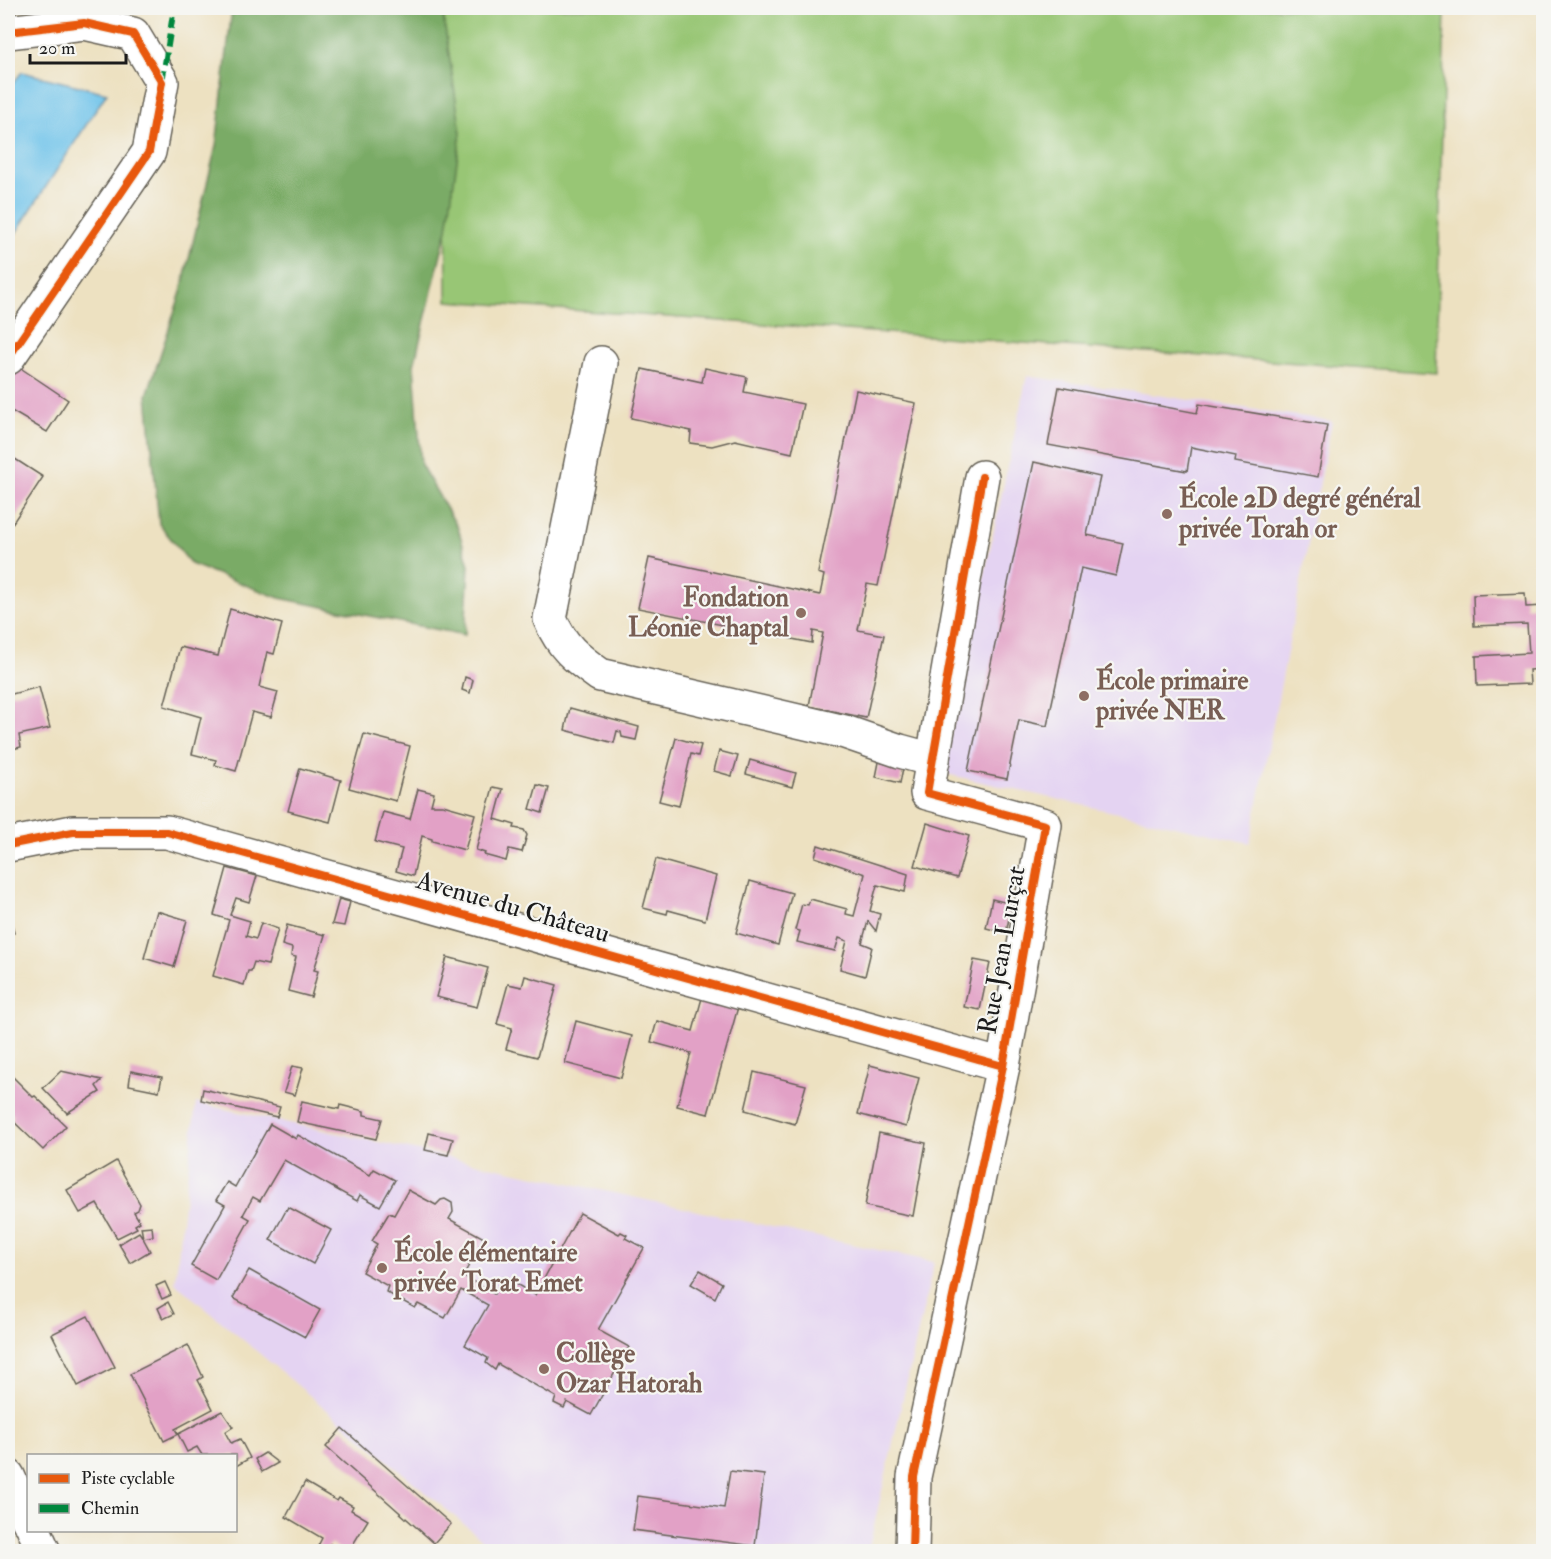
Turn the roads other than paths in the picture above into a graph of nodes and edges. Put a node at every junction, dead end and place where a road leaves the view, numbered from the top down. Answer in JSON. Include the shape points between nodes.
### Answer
{"nodes":[{"id":1,"x":8,"y":32,"type":"edge"},
{"id":2,"x":8,"y":358,"type":"edge"},
{"id":3,"x":601,"y":363,"type":"dead end"},
{"id":4,"x":982,"y":477,"type":"dead end"},
{"id":5,"x":933,"y":760,"type":"junction"},
{"id":6,"x":8,"y":846,"type":"edge"},
{"id":7,"x":1003,"y":1066,"type":"junction"},
{"id":8,"x":8,"y":1476,"type":"edge"},
{"id":9,"x":27,"y":1518,"type":"edge"},
{"id":10,"x":35,"y":1532,"type":"edge"},
{"id":11,"x":44,"y":1551,"type":"edge"},
{"id":12,"x":912,"y":1551,"type":"edge"}],
"edges":[{"from":1,"to":2,"type":"street","via":[[84,23],[133,34],[162,82],[148,152]]},
{"from":3,"to":5,"type":"street","via":[[550,619],[572,655],[600,675],[845,732]]},
{"from":4,"to":5,"type":"street","name":"Rue Jean Lurçat"},
{"from":5,"to":7,"type":"street","name":"Rue Jean Lurçat","via":[[927,793],[1046,825]]},
{"from":6,"to":7,"type":"street","name":"Avenue du Château","via":[[73,832],[167,832]]},
{"from":7,"to":12,"type":"street","name":"Rue Jean Lurçat","via":[[914,1477]]},
{"from":8,"to":9,"type":"street"},
{"from":10,"to":11,"type":"street"}]}
